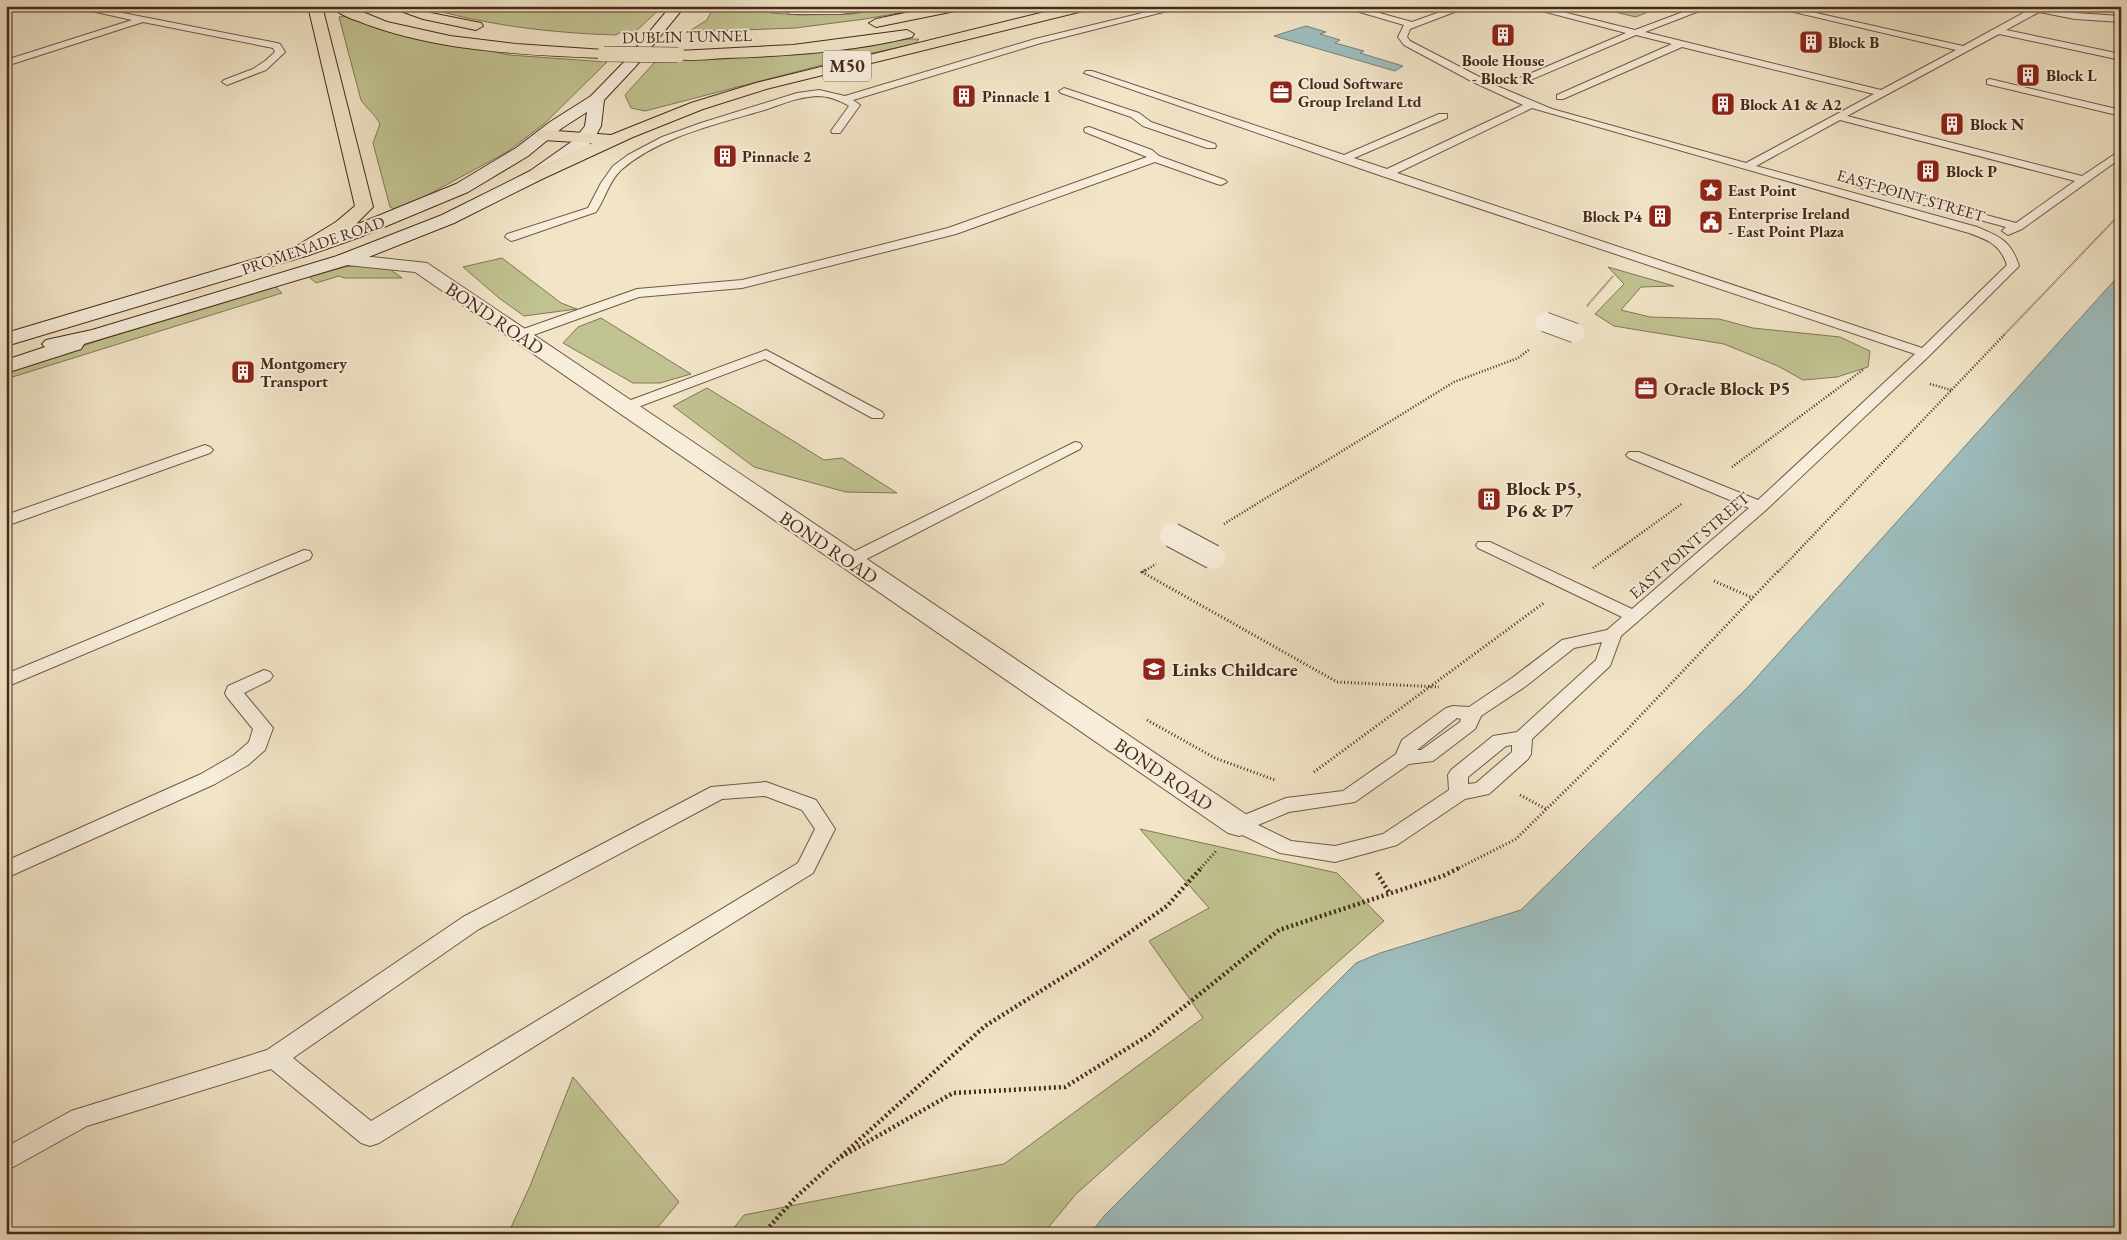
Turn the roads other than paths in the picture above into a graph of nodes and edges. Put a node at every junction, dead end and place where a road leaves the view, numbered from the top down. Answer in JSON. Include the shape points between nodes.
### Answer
{"nodes":[{"id":1,"x":72,"y":6,"type":"edge"},
{"id":2,"x":315,"y":6,"type":"edge"},
{"id":3,"x":338,"y":6,"type":"edge"},
{"id":4,"x":400,"y":6,"type":"edge"},
{"id":5,"x":678,"y":6,"type":"edge"},
{"id":6,"x":880,"y":6,"type":"edge"},
{"id":7,"x":960,"y":6,"type":"edge"},
{"id":8,"x":1038,"y":6,"type":"edge"},
{"id":9,"x":1086,"y":6,"type":"edge"},
{"id":10,"x":1183,"y":6,"type":"edge"},
{"id":11,"x":1343,"y":6,"type":"edge"},
{"id":12,"x":1466,"y":6,"type":"edge"},
{"id":13,"x":1527,"y":6,"type":"edge"},
{"id":14,"x":1708,"y":6,"type":"edge"},
{"id":15,"x":1772,"y":6,"type":"edge"},
{"id":16,"x":1437,"y":8,"type":"dead end"},
{"id":17,"x":2041,"y":8,"type":"edge"},
{"id":18,"x":790,"y":11,"type":"dead end"},
{"id":19,"x":1452,"y":11,"type":"junction"},
{"id":20,"x":144,"y":19,"type":"junction"},
{"id":21,"x":2121,"y":19,"type":"edge"},
{"id":22,"x":1414,"y":24,"type":"junction"},
{"id":23,"x":865,"y":25,"type":"dead end"},
{"id":24,"x":494,"y":29,"type":"dead end"},
{"id":25,"x":1999,"y":31,"type":"junction"},
{"id":26,"x":1634,"y":33,"type":"junction"},
{"id":27,"x":592,"y":40,"type":"dead end"},
{"id":28,"x":734,"y":40,"type":"dead end"},
{"id":29,"x":1682,"y":43,"type":"junction"},
{"id":30,"x":1966,"y":49,"type":"junction"},
{"id":31,"x":2121,"y":56,"type":"edge"},
{"id":32,"x":6,"y":63,"type":"edge"},
{"id":33,"x":1089,"y":73,"type":"dead end"},
{"id":34,"x":228,"y":82,"type":"dead end"},
{"id":35,"x":1518,"y":82,"type":"dead end"},
{"id":36,"x":1990,"y":82,"type":"dead end"},
{"id":37,"x":1064,"y":91,"type":"dead end"},
{"id":38,"x":1883,"y":93,"type":"junction"},
{"id":39,"x":1560,"y":97,"type":"dead end"},
{"id":40,"x":596,"y":99,"type":"junction"},
{"id":41,"x":845,"y":99,"type":"junction"},
{"id":42,"x":1531,"y":105,"type":"junction"},
{"id":43,"x":2121,"y":113,"type":"edge"},
{"id":44,"x":1443,"y":116,"type":"dead end"},
{"id":45,"x":1838,"y":117,"type":"junction"},
{"id":46,"x":1089,"y":130,"type":"dead end"},
{"id":47,"x":836,"y":131,"type":"dead end"},
{"id":48,"x":1171,"y":132,"type":"junction"},
{"id":49,"x":543,"y":135,"type":"junction"},
{"id":50,"x":585,"y":138,"type":"junction"},
{"id":51,"x":613,"y":140,"type":"junction"},
{"id":52,"x":1133,"y":146,"type":"junction"},
{"id":53,"x":1211,"y":146,"type":"dead end"},
{"id":54,"x":2121,"y":153,"type":"edge"},
{"id":55,"x":1155,"y":158,"type":"junction"},
{"id":56,"x":1346,"y":158,"type":"junction"},
{"id":57,"x":1748,"y":166,"type":"junction"},
{"id":58,"x":1386,"y":174,"type":"junction"},
{"id":59,"x":536,"y":175,"type":"junction"},
{"id":60,"x":2084,"y":180,"type":"junction"},
{"id":61,"x":1221,"y":182,"type":"dead end"},
{"id":62,"x":1858,"y":184,"type":"dead end"},
{"id":63,"x":2018,"y":227,"type":"junction"},
{"id":64,"x":408,"y":236,"type":"junction"},
{"id":65,"x":511,"y":237,"type":"dead end"},
{"id":66,"x":1991,"y":237,"type":"junction"},
{"id":67,"x":302,"y":251,"type":"junction"},
{"id":68,"x":344,"y":260,"type":"junction"},
{"id":69,"x":420,"y":267,"type":"junction"},
{"id":70,"x":1545,"y":322,"type":"dead end"},
{"id":71,"x":1575,"y":333,"type":"dead end"},
{"id":72,"x":96,"y":335,"type":"junction"},
{"id":73,"x":520,"y":335,"type":"junction"},
{"id":74,"x":6,"y":340,"type":"edge"},
{"id":75,"x":1924,"y":353,"type":"junction"},
{"id":76,"x":6,"y":358,"type":"edge"},
{"id":77,"x":6,"y":367,"type":"edge"},
{"id":78,"x":625,"y":407,"type":"junction"},
{"id":79,"x":877,"y":415,"type":"dead end"},
{"id":80,"x":1075,"y":446,"type":"dead end"},
{"id":81,"x":205,"y":450,"type":"dead end"},
{"id":82,"x":1634,"y":455,"type":"dead end"},
{"id":83,"x":1760,"y":506,"type":"junction"},
{"id":84,"x":6,"y":521,"type":"edge"},
{"id":85,"x":1172,"y":535,"type":"dead end"},
{"id":86,"x":1484,"y":545,"type":"dead end"},
{"id":87,"x":304,"y":555,"type":"dead end"},
{"id":88,"x":1213,"y":557,"type":"dead end"},
{"id":89,"x":849,"y":561,"type":"junction"},
{"id":90,"x":1633,"y":616,"type":"junction"},
{"id":91,"x":1613,"y":634,"type":"junction"},
{"id":92,"x":264,"y":676,"type":"dead end"},
{"id":93,"x":6,"y":681,"type":"edge"},
{"id":94,"x":1239,"y":825,"type":"junction"},
{"id":95,"x":6,"y":870,"type":"edge"},
{"id":96,"x":275,"y":1058,"type":"junction"},
{"id":97,"x":6,"y":1160,"type":"edge"}],
"edges":[{"from":1,"to":20,"type":"lane"},
{"from":2,"to":67,"type":"highway","via":[[364,207],[343,226]]},
{"from":3,"to":8,"type":"highway","name":"DUBLIN TUNNEL","number":"M50","bridge":true,"via":[[357,17],[399,30],[455,42],[604,54],[678,55],[775,51],[883,38],[939,29]]},
{"from":4,"to":24,"type":"highway","via":[[428,16]]},
{"from":5,"to":40,"type":"street","name":"PROMENADE ROAD"},
{"from":6,"to":18,"type":"lane","via":[[840,11]]},
{"from":7,"to":23,"type":"highway","number":"M50"},
{"from":9,"to":51,"type":"highway","number":"M50","via":[[761,86],[697,106]]},
{"from":10,"to":41,"type":"lane","via":[[1038,41]]},
{"from":11,"to":22,"type":"lane"},
{"from":12,"to":19,"type":"lane"},
{"from":13,"to":26,"type":"lane"},
{"from":14,"to":26,"type":"lane"},
{"from":15,"to":30,"type":"lane"},
{"from":16,"to":19,"type":"lane"},
{"from":17,"to":21,"type":"lane","via":[[2075,16]]},
{"from":17,"to":25,"type":"lane"},
{"from":19,"to":22,"type":"lane"},
{"from":20,"to":32,"type":"lane"},
{"from":20,"to":34,"type":"lane","via":[[277,46],[280,52],[261,70]]},
{"from":22,"to":42,"type":"lane","name":"EAST POINT STREET","via":[[1403,31],[1406,43]]},
{"from":25,"to":30,"type":"lane"},
{"from":25,"to":31,"type":"lane"},
{"from":26,"to":29,"type":"lane"},
{"from":26,"to":35,"type":"lane"},
{"from":27,"to":28,"type":"highway","name":"DUBLIN TUNNEL"},
{"from":29,"to":38,"type":"lane"},
{"from":29,"to":39,"type":"lane"},
{"from":30,"to":38,"type":"lane"},
{"from":33,"to":56,"type":"lane"},
{"from":36,"to":43,"type":"lane"},
{"from":37,"to":48,"type":"lane","via":[[1135,115],[1147,124]]},
{"from":38,"to":45,"type":"lane"},
{"from":40,"to":49,"type":"street","name":"PROMENADE ROAD"},
{"from":40,"to":50,"type":"street","name":"PROMENADE ROAD","via":[[592,126]]},
{"from":41,"to":47,"type":"lane","via":[[855,105]]},
{"from":41,"to":65,"type":"lane","via":[[820,93],[798,96],[713,122],[655,145],[615,170],[592,210]]},
{"from":42,"to":57,"type":"lane","name":"EAST POINT STREET"},
{"from":42,"to":58,"type":"lane"},
{"from":44,"to":56,"type":"lane"},
{"from":45,"to":57,"type":"lane"},
{"from":45,"to":60,"type":"lane"},
{"from":46,"to":52,"type":"lane"},
{"from":48,"to":52,"type":"lane"},
{"from":48,"to":53,"type":"lane"},
{"from":49,"to":50,"type":"highway","number":"M50"},
{"from":49,"to":67,"type":"street","name":"PROMENADE ROAD","via":[[522,152],[462,188]]},
{"from":50,"to":51,"type":"highway","number":"M50"},
{"from":50,"to":59,"type":"street","name":"PROMENADE ROAD"},
{"from":51,"to":59,"type":"highway","number":"M50"},
{"from":52,"to":55,"type":"lane"},
{"from":54,"to":60,"type":"lane"},
{"from":55,"to":61,"type":"lane"},
{"from":55,"to":73,"type":"lane","via":[[952,231],[742,284],[637,293]]},
{"from":56,"to":58,"type":"lane"},
{"from":57,"to":66,"type":"lane","name":"EAST POINT STREET"},
{"from":58,"to":75,"type":"lane"},
{"from":59,"to":64,"type":"street","name":"PROMENADE ROAD"},
{"from":60,"to":63,"type":"lane"},
{"from":62,"to":63,"type":"lane"},
{"from":63,"to":66,"type":"lane"},
{"from":64,"to":68,"type":"street","name":"PROMENADE ROAD"},
{"from":64,"to":69,"type":"street"},
{"from":66,"to":75,"type":"lane","name":"EAST POINT STREET","via":[[2008,250],[2013,266]]},
{"from":67,"to":74,"type":"street","name":"PROMENADE ROAD"},
{"from":68,"to":69,"type":"street","name":"BOND ROAD"},
{"from":68,"to":72,"type":"street","name":"PROMENADE ROAD"},
{"from":69,"to":73,"type":"street","name":"BOND ROAD"},
{"from":70,"to":71,"type":"street","bridge":true},
{"from":72,"to":76,"type":"street","name":"PROMENADE ROAD"},
{"from":72,"to":77,"type":"street","name":"PROMENADE ROAD"},
{"from":73,"to":78,"type":"street","name":"BOND ROAD"},
{"from":75,"to":83,"type":"lane","name":"EAST POINT STREET"},
{"from":78,"to":79,"type":"lane","via":[[766,354]]},
{"from":78,"to":89,"type":"street","name":"BOND ROAD"},
{"from":80,"to":89,"type":"lane"},
{"from":81,"to":84,"type":"lane"},
{"from":82,"to":83,"type":"lane"},
{"from":83,"to":90,"type":"lane","name":"EAST POINT STREET"},
{"from":85,"to":88,"type":"street","bridge":true},
{"from":86,"to":90,"type":"lane"},
{"from":87,"to":93,"type":"lane"},
{"from":89,"to":94,"type":"street","name":"BOND ROAD"},
{"from":90,"to":91,"type":"lane","name":"EAST POINT STREET"},
{"from":91,"to":94,"type":"lane","via":[[1568,644],[1519,682],[1472,712],[1453,712],[1408,745],[1404,758],[1348,796],[1286,805]]},
{"from":91,"to":94,"type":"lane","via":[[1604,662],[1523,736],[1500,741],[1458,775],[1459,793],[1390,840],[1335,854],[1287,848]]},
{"from":92,"to":95,"type":"lane","via":[[234,693],[263,728],[258,745],[241,760]]},
{"from":96,"to":96,"type":"lane","via":[[471,923],[718,792],[766,789],[809,805],[825,828],[806,868],[370,1135]]},
{"from":96,"to":97,"type":"lane","via":[[80,1118]]}]}
